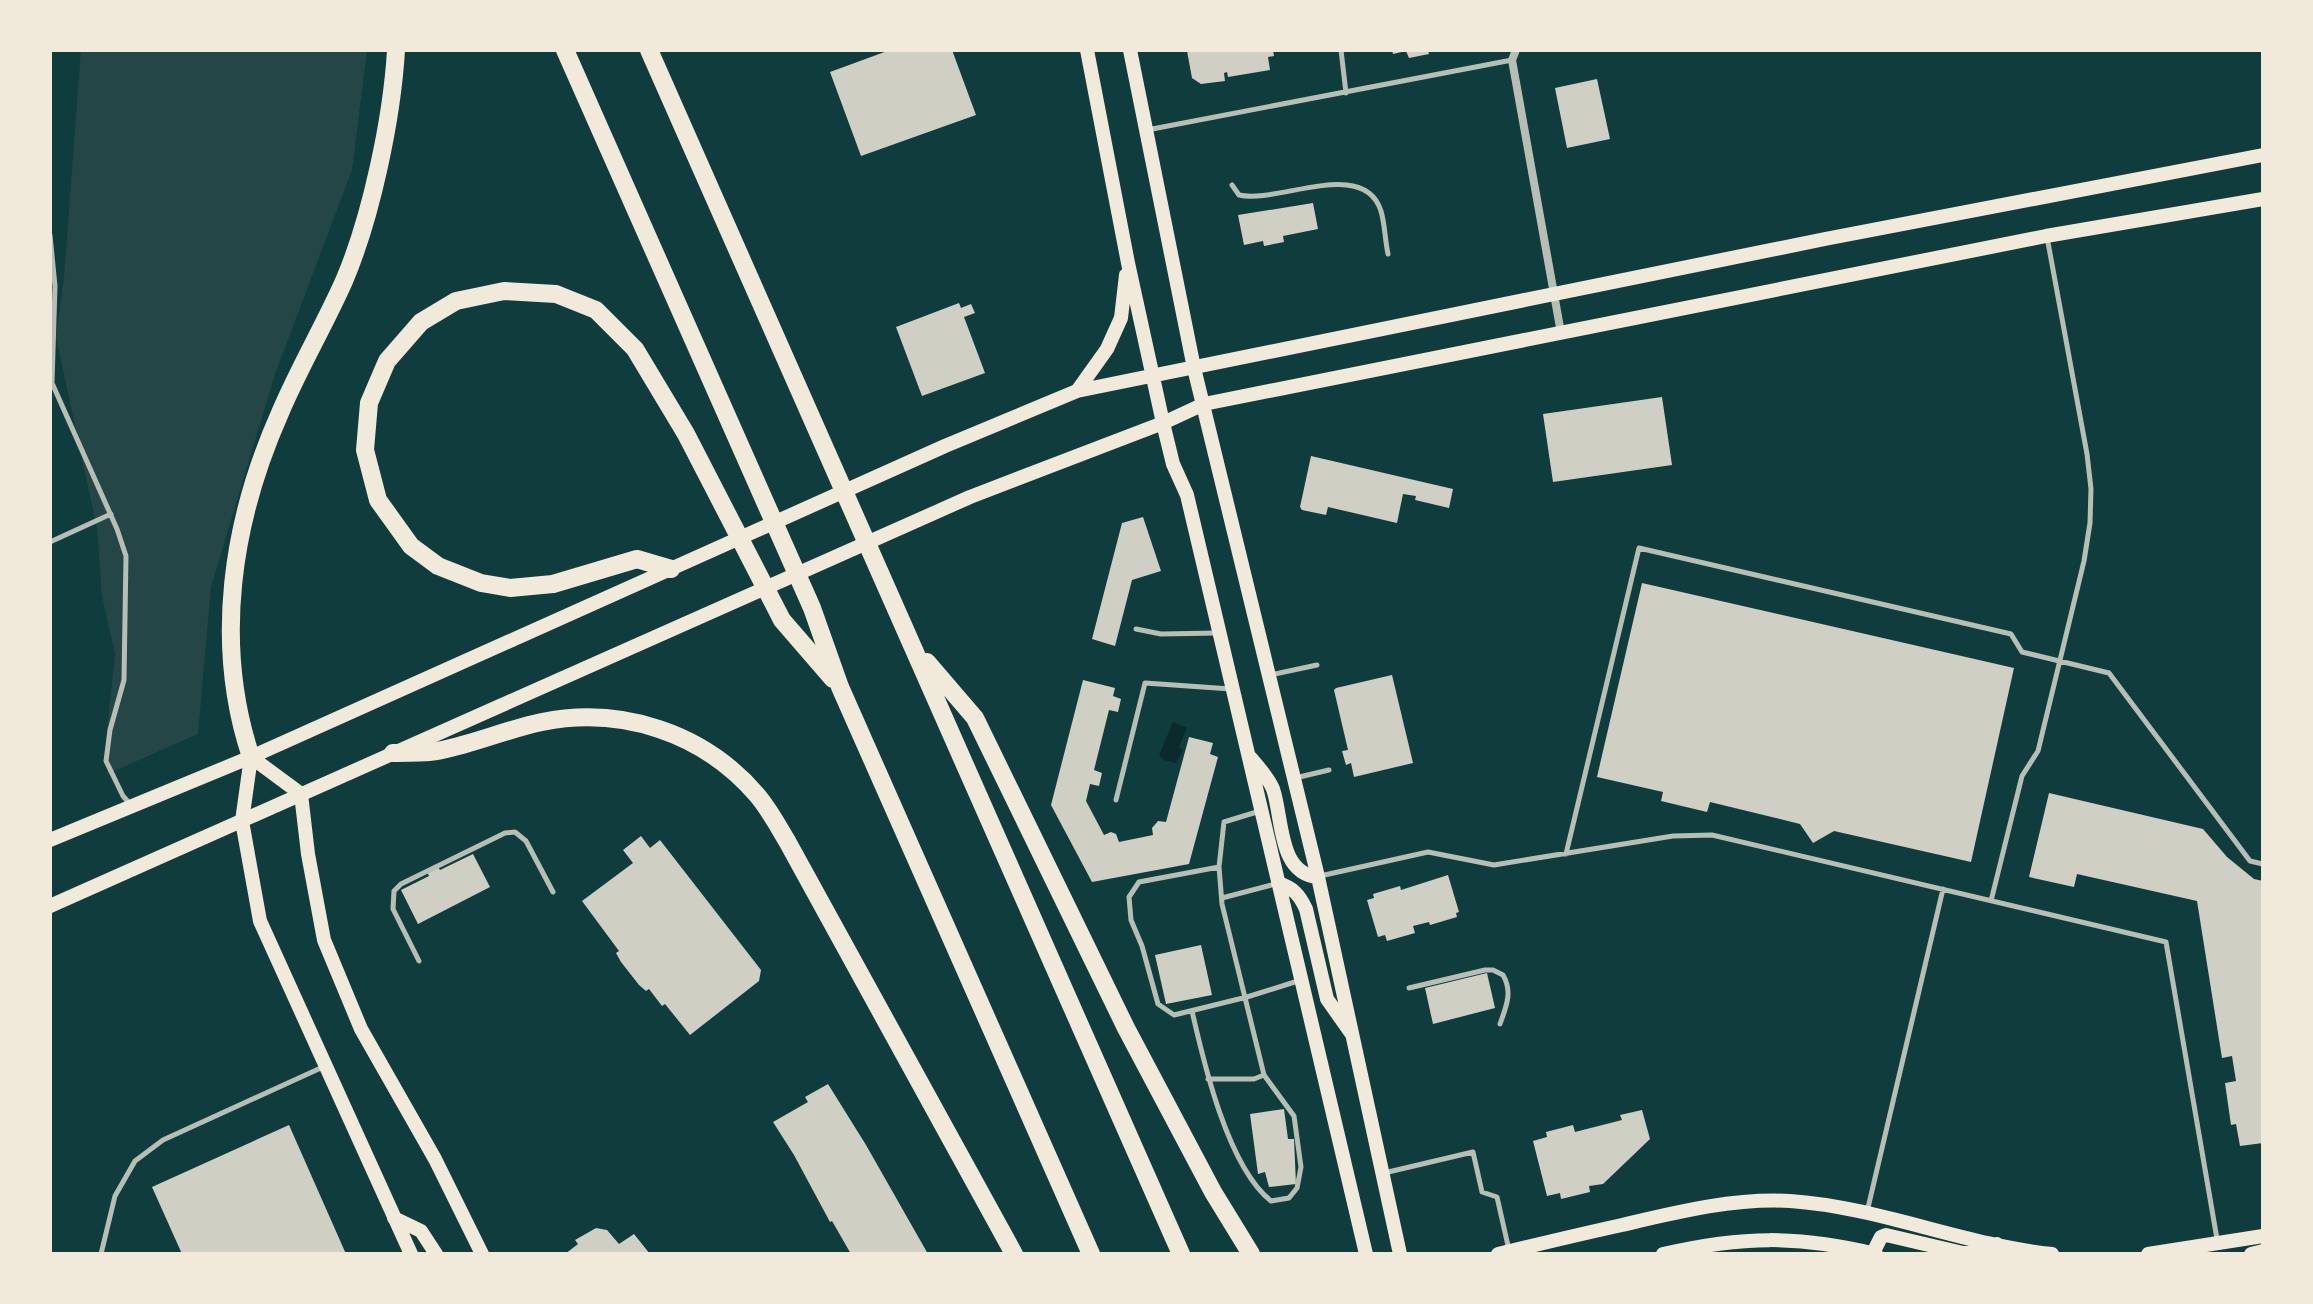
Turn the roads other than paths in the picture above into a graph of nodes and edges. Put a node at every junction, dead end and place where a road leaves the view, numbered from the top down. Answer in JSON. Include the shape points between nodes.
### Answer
{"nodes":[{"id":1,"x":396,"y":50,"type":"edge"},
{"id":2,"x":565,"y":50,"type":"edge"},
{"id":3,"x":649,"y":50,"type":"edge"},
{"id":4,"x":1087,"y":50,"type":"edge"},
{"id":5,"x":1130,"y":50,"type":"edge"},
{"id":6,"x":1341,"y":50,"type":"edge"},
{"id":7,"x":1514,"y":55,"type":"edge"},
{"id":8,"x":1346,"y":93,"type":"junction"},
{"id":9,"x":1146,"y":130,"type":"junction"},
{"id":10,"x":2263,"y":155,"type":"edge"},
{"id":11,"x":1232,"y":185,"type":"dead end"},
{"id":12,"x":2263,"y":199,"type":"edge"},
{"id":13,"x":50,"y":235,"type":"edge"},
{"id":14,"x":2046,"y":236,"type":"junction"},
{"id":15,"x":1388,"y":254,"type":"dead end"},
{"id":16,"x":1128,"y":263,"type":"junction"},
{"id":17,"x":1554,"y":295,"type":"junction"},
{"id":18,"x":1561,"y":333,"type":"junction"},
{"id":19,"x":1194,"y":368,"type":"junction"},
{"id":20,"x":1153,"y":375,"type":"junction"},
{"id":21,"x":1077,"y":391,"type":"junction"},
{"id":22,"x":1204,"y":404,"type":"junction"},
{"id":23,"x":1163,"y":423,"type":"junction"},
{"id":24,"x":111,"y":514,"type":"junction"},
{"id":25,"x":50,"y":542,"type":"edge"},
{"id":26,"x":671,"y":569,"type":"junction"},
{"id":27,"x":1136,"y":629,"type":"dead end"},
{"id":28,"x":1219,"y":633,"type":"junction"},
{"id":29,"x":913,"y":647,"type":"junction"},
{"id":30,"x":2060,"y":662,"type":"junction"},
{"id":31,"x":1317,"y":665,"type":"dead end"},
{"id":32,"x":1269,"y":676,"type":"junction"},
{"id":33,"x":840,"y":687,"type":"junction"},
{"id":34,"x":1233,"y":689,"type":"junction"},
{"id":35,"x":393,"y":753,"type":"junction"},
{"id":36,"x":1248,"y":755,"type":"junction"},
{"id":37,"x":251,"y":757,"type":"junction"},
{"id":38,"x":1329,"y":770,"type":"dead end"},
{"id":39,"x":1293,"y":778,"type":"junction"},
{"id":40,"x":301,"y":794,"type":"junction"},
{"id":41,"x":1116,"y":800,"type":"dead end"},
{"id":42,"x":131,"y":805,"type":"junction"},
{"id":43,"x":1261,"y":811,"type":"junction"},
{"id":44,"x":242,"y":821,"type":"junction"},
{"id":45,"x":50,"y":840,"type":"edge"},
{"id":46,"x":1566,"y":854,"type":"junction"},
{"id":47,"x":2263,"y":864,"type":"edge"},
{"id":48,"x":1219,"y":867,"type":"junction"},
{"id":49,"x":1318,"y":877,"type":"junction"},
{"id":50,"x":1278,"y":883,"type":"junction"},
{"id":51,"x":1943,"y":889,"type":"junction"},
{"id":52,"x":553,"y":892,"type":"dead end"},
{"id":53,"x":1222,"y":898,"type":"junction"},
{"id":54,"x":1991,"y":901,"type":"junction"},
{"id":55,"x":50,"y":906,"type":"edge"},
{"id":56,"x":419,"y":961,"type":"dead end"},
{"id":57,"x":1301,"y":980,"type":"junction"},
{"id":58,"x":1409,"y":988,"type":"dead end"},
{"id":59,"x":1247,"y":997,"type":"junction"},
{"id":60,"x":1192,"y":1011,"type":"junction"},
{"id":61,"x":1500,"y":1024,"type":"dead end"},
{"id":62,"x":1353,"y":1037,"type":"junction"},
{"id":63,"x":326,"y":1066,"type":"junction"},
{"id":64,"x":1264,"y":1075,"type":"junction"},
{"id":65,"x":1208,"y":1079,"type":"junction"},
{"id":66,"x":1383,"y":1174,"type":"junction"},
{"id":67,"x":1867,"y":1213,"type":"junction"},
{"id":68,"x":394,"y":1218,"type":"junction"},
{"id":69,"x":2263,"y":1236,"type":"edge"},
{"id":70,"x":1997,"y":1244,"type":"junction"},
{"id":71,"x":2217,"y":1251,"type":"edge"},
{"id":72,"x":2263,"y":1251,"type":"edge"},
{"id":73,"x":1504,"y":1253,"type":"edge"},
{"id":74,"x":101,"y":1254,"type":"edge"},
{"id":75,"x":411,"y":1254,"type":"edge"},
{"id":76,"x":436,"y":1254,"type":"edge"},
{"id":77,"x":482,"y":1254,"type":"edge"},
{"id":78,"x":1014,"y":1254,"type":"edge"},
{"id":79,"x":1091,"y":1254,"type":"edge"},
{"id":80,"x":1181,"y":1254,"type":"edge"},
{"id":81,"x":1251,"y":1254,"type":"edge"},
{"id":82,"x":1366,"y":1254,"type":"edge"},
{"id":83,"x":1400,"y":1254,"type":"edge"},
{"id":84,"x":1663,"y":1254,"type":"edge"},
{"id":85,"x":1874,"y":1254,"type":"edge"},
{"id":86,"x":2052,"y":1254,"type":"edge"},
{"id":87,"x":2148,"y":1254,"type":"edge"},
{"id":88,"x":2251,"y":1254,"type":"edge"}],
"edges":[{"from":1,"to":37,"type":"highway","via":[[379,162],[362,226],[344,280],[278,415],[251,490],[235,560],[231,661]]},
{"from":2,"to":33,"type":"highway","via":[[812,608]]},
{"from":3,"to":29,"type":"highway"},
{"from":4,"to":16,"type":"main road"},
{"from":5,"to":9,"type":"main road"},
{"from":6,"to":8,"type":"lane"},
{"from":7,"to":8,"type":"lane"},
{"from":7,"to":17,"type":"street"},
{"from":8,"to":9,"type":"lane"},
{"from":9,"to":19,"type":"main road"},
{"from":10,"to":17,"type":"main road"},
{"from":11,"to":15,"type":"lane","via":[[1239,195],[1254,199],[1335,184],[1363,190],[1380,210]]},
{"from":12,"to":14,"type":"main road"},
{"from":13,"to":24,"type":"lane","via":[[55,286],[52,383]]},
{"from":14,"to":18,"type":"main road"},
{"from":14,"to":30,"type":"lane","via":[[2091,489],[2084,561]]},
{"from":16,"to":20,"type":"main road"},
{"from":16,"to":21,"type":"main road","via":[[1121,318],[1107,349]]},
{"from":17,"to":18,"type":"street"},
{"from":17,"to":19,"type":"main road"},
{"from":18,"to":22,"type":"main road"},
{"from":19,"to":20,"type":"main road"},
{"from":19,"to":22,"type":"main road"},
{"from":20,"to":21,"type":"main road"},
{"from":20,"to":23,"type":"main road"},
{"from":21,"to":26,"type":"main road"},
{"from":22,"to":23,"type":"main road"},
{"from":22,"to":32,"type":"main road"},
{"from":23,"to":28,"type":"main road","via":[[1187,495]]},
{"from":23,"to":35,"type":"main road","via":[[970,497]]},
{"from":24,"to":25,"type":"lane"},
{"from":24,"to":42,"type":"lane","via":[[126,556],[124,680],[106,761]]},
{"from":26,"to":33,"type":"highway","via":[[637,559],[553,584],[510,588],[438,566],[411,546],[378,500],[365,450],[369,403],[387,361],[421,322],[456,301],[504,291],[556,294],[596,310],[635,349],[664,397],[782,620]]},
{"from":26,"to":37,"type":"main road"},
{"from":27,"to":28,"type":"lane"},
{"from":28,"to":34,"type":"main road"},
{"from":29,"to":80,"type":"highway"},
{"from":29,"to":81,"type":"highway","via":[[975,718],[1126,1028]]},
{"from":30,"to":46,"type":"lane","via":[[2022,652],[2011,634],[1639,548]]},
{"from":30,"to":47,"type":"lane","via":[[2109,673],[2250,861]]},
{"from":30,"to":54,"type":"lane","via":[[2038,751],[2022,776]]},
{"from":31,"to":32,"type":"lane"},
{"from":32,"to":39,"type":"main road"},
{"from":33,"to":79,"type":"highway"},
{"from":34,"to":36,"type":"main road"},
{"from":34,"to":41,"type":"lane","via":[[1145,683]]},
{"from":35,"to":40,"type":"main road"},
{"from":35,"to":78,"type":"highway","via":[[440,751],[507,730],[576,717],[641,724],[707,750],[757,795],[787,841]]},
{"from":36,"to":43,"type":"main road"},
{"from":36,"to":49,"type":"main road","via":[[1272,788],[1292,864],[1307,876]]},
{"from":37,"to":40,"type":"main road"},
{"from":37,"to":42,"type":"main road"},
{"from":37,"to":44,"type":"main road"},
{"from":38,"to":39,"type":"lane"},
{"from":39,"to":49,"type":"main road"},
{"from":40,"to":44,"type":"main road"},
{"from":40,"to":77,"type":"main road","via":[[324,940],[361,1029]]},
{"from":42,"to":45,"type":"main road"},
{"from":43,"to":48,"type":"lane","via":[[1224,822]]},
{"from":43,"to":50,"type":"main road"},
{"from":44,"to":55,"type":"main road"},
{"from":44,"to":63,"type":"main road","via":[[260,921]]},
{"from":46,"to":49,"type":"lane","via":[[1494,865],[1428,852]]},
{"from":46,"to":51,"type":"lane","via":[[1673,836],[1712,835]]},
{"from":48,"to":53,"type":"lane"},
{"from":48,"to":60,"type":"lane","via":[[1139,882],[1129,897],[1131,920],[1158,1004],[1174,1015]]},
{"from":49,"to":62,"type":"main road"},
{"from":50,"to":53,"type":"lane"},
{"from":50,"to":57,"type":"main road"},
{"from":50,"to":62,"type":"main road","via":[[1290,887],[1306,909],[1327,999]]},
{"from":51,"to":54,"type":"lane"},
{"from":51,"to":67,"type":"lane"},
{"from":52,"to":56,"type":"lane","via":[[526,841],[515,832],[401,884],[394,891],[393,909]]},
{"from":53,"to":59,"type":"lane"},
{"from":54,"to":71,"type":"lane","via":[[2166,942]]},
{"from":57,"to":59,"type":"lane"},
{"from":57,"to":82,"type":"main road"},
{"from":58,"to":61,"type":"lane","via":[[1493,970],[1503,975],[1509,991]]},
{"from":59,"to":60,"type":"lane"},
{"from":59,"to":64,"type":"lane"},
{"from":60,"to":65,"type":"lane"},
{"from":62,"to":66,"type":"main road"},
{"from":63,"to":68,"type":"main road"},
{"from":63,"to":74,"type":"lane","via":[[163,1140],[135,1161],[115,1196]]},
{"from":64,"to":65,"type":"lane"},
{"from":64,"to":65,"type":"lane","via":[[1294,1116],[1301,1167],[1289,1198],[1271,1201],[1259,1192],[1232,1145]]},
{"from":66,"to":73,"type":"lane","via":[[1473,1152],[1482,1192],[1497,1197]]},
{"from":66,"to":83,"type":"main road"},
{"from":67,"to":70,"type":"main road"},
{"from":67,"to":73,"type":"main road","via":[[1791,1201],[1727,1204]]},
{"from":68,"to":75,"type":"main road"},
{"from":68,"to":76,"type":"main road","via":[[421,1231]]},
{"from":69,"to":71,"type":"main road"},
{"from":70,"to":85,"type":"main road","via":[[1981,1253],[1963,1253],[1886,1235]]},
{"from":70,"to":86,"type":"main road"},
{"from":71,"to":87,"type":"main road"},
{"from":72,"to":88,"type":"main road"},
{"from":84,"to":85,"type":"main road","via":[[1761,1239],[1822,1243]]}]}
